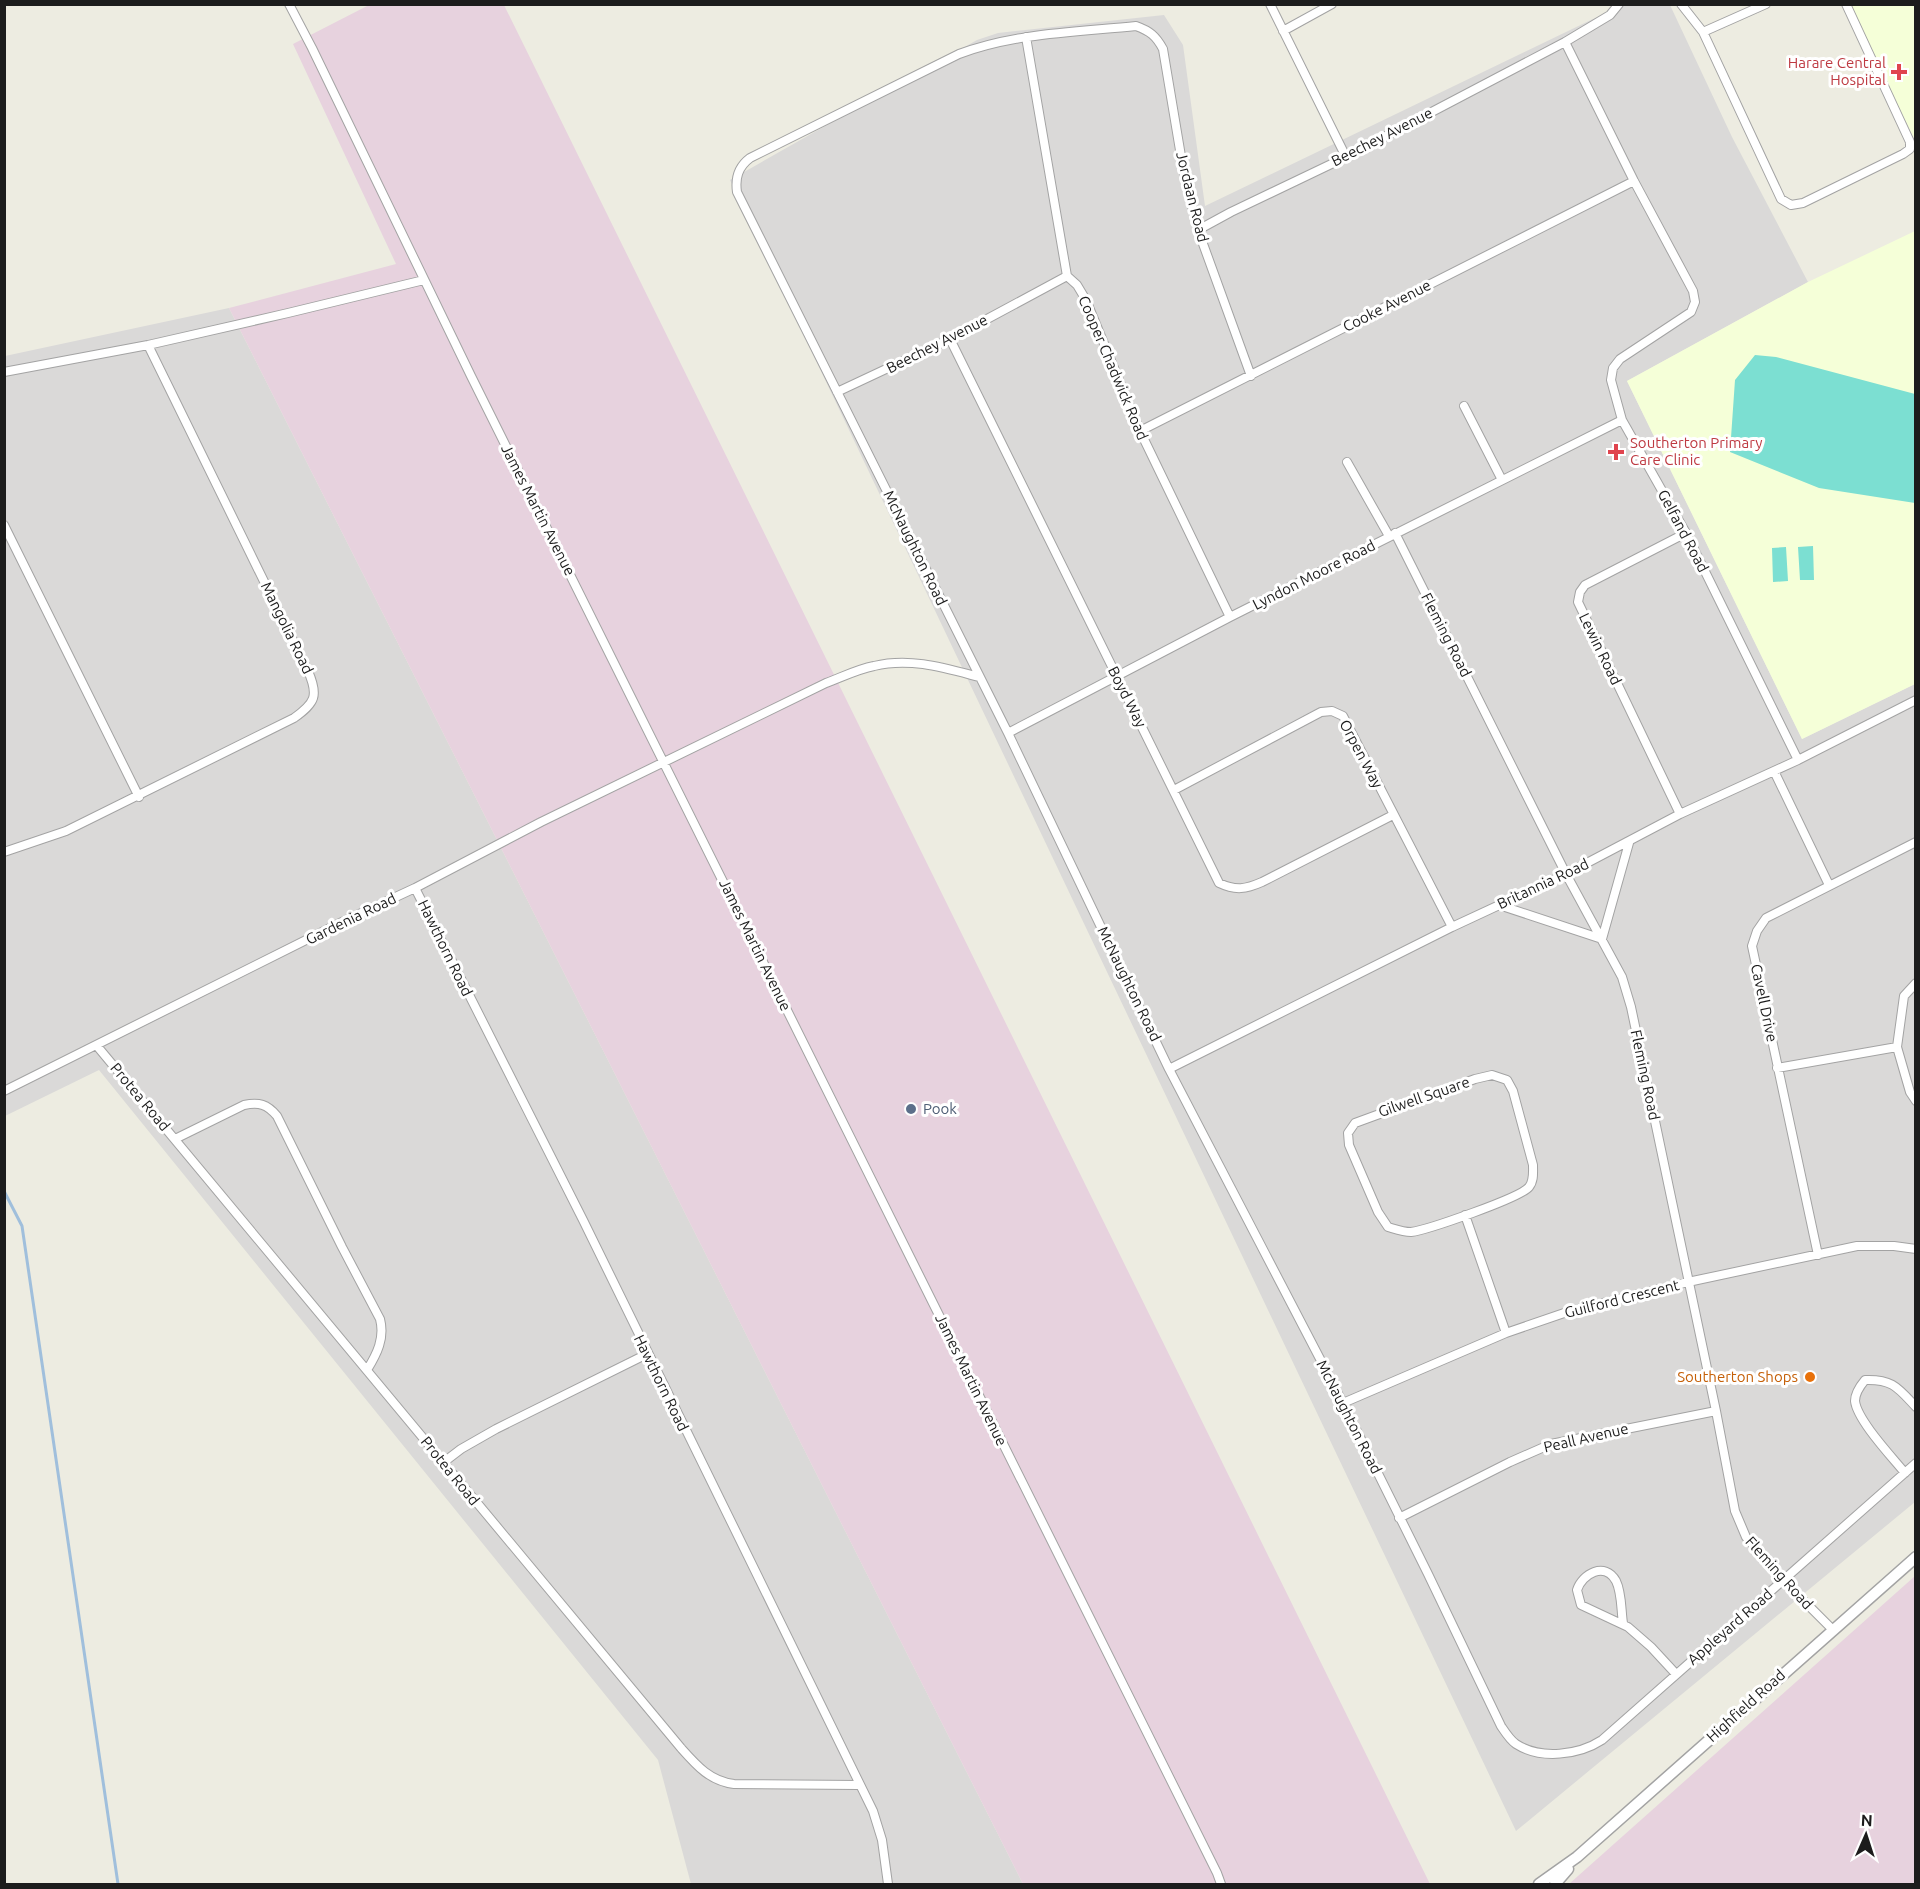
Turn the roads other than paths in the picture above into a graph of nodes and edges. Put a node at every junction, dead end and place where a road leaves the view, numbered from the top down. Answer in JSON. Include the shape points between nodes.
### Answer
{"nodes":[{"id":1,"x":289,"y":4,"type":"edge"},
{"id":2,"x":1270,"y":4,"type":"edge"},
{"id":3,"x":1332,"y":4,"type":"edge"},
{"id":4,"x":1619,"y":4,"type":"edge"},
{"id":5,"x":1681,"y":4,"type":"edge"},
{"id":6,"x":1766,"y":4,"type":"edge"},
{"id":7,"x":1846,"y":4,"type":"edge"},
{"id":8,"x":1283,"y":31,"type":"junction"},
{"id":9,"x":1703,"y":32,"type":"junction"},
{"id":10,"x":1026,"y":38,"type":"junction"},
{"id":11,"x":1565,"y":42,"type":"junction"},
{"id":12,"x":1346,"y":157,"type":"junction"},
{"id":13,"x":1634,"y":181,"type":"junction"},
{"id":14,"x":1198,"y":230,"type":"junction"},
{"id":15,"x":1067,"y":276,"type":"junction"},
{"id":16,"x":424,"y":280,"type":"junction"},
{"id":17,"x":950,"y":339,"type":"junction"},
{"id":18,"x":148,"y":345,"type":"junction"},
{"id":19,"x":4,"y":372,"type":"edge"},
{"id":20,"x":1251,"y":376,"type":"junction"},
{"id":21,"x":837,"y":392,"type":"junction"},
{"id":22,"x":1464,"y":406,"type":"dead end"},
{"id":23,"x":1622,"y":420,"type":"junction"},
{"id":24,"x":1140,"y":431,"type":"junction"},
{"id":25,"x":1347,"y":462,"type":"dead end"},
{"id":26,"x":1502,"y":480,"type":"junction"},
{"id":27,"x":4,"y":525,"type":"edge"},
{"id":28,"x":1686,"y":533,"type":"junction"},
{"id":29,"x":1392,"y":535,"type":"junction"},
{"id":30,"x":1230,"y":617,"type":"junction"},
{"id":31,"x":979,"y":677,"type":"junction"},
{"id":32,"x":1117,"y":677,"type":"junction"},
{"id":33,"x":1916,"y":700,"type":"edge"},
{"id":34,"x":1008,"y":734,"type":"junction"},
{"id":35,"x":1798,"y":760,"type":"junction"},
{"id":36,"x":664,"y":762,"type":"junction"},
{"id":37,"x":1774,"y":771,"type":"junction"},
{"id":38,"x":1174,"y":790,"type":"junction"},
{"id":39,"x":139,"y":797,"type":"junction"},
{"id":40,"x":1680,"y":814,"type":"junction"},
{"id":41,"x":1393,"y":815,"type":"junction"},
{"id":42,"x":1916,"y":842,"type":"edge"},
{"id":43,"x":1629,"y":843,"type":"junction"},
{"id":44,"x":4,"y":852,"type":"edge"},
{"id":45,"x":1566,"y":874,"type":"junction"},
{"id":46,"x":1829,"y":885,"type":"junction"},
{"id":47,"x":415,"y":888,"type":"junction"},
{"id":48,"x":1499,"y":905,"type":"junction"},
{"id":49,"x":1452,"y":927,"type":"junction"},
{"id":50,"x":1602,"y":939,"type":"junction"},
{"id":51,"x":1916,"y":983,"type":"edge"},
{"id":52,"x":97,"y":1046,"type":"junction"},
{"id":53,"x":1897,"y":1047,"type":"junction"},
{"id":54,"x":1777,"y":1068,"type":"junction"},
{"id":55,"x":1169,"y":1069,"type":"junction"},
{"id":56,"x":4,"y":1092,"type":"edge"},
{"id":57,"x":1916,"y":1101,"type":"edge"},
{"id":58,"x":175,"y":1140,"type":"junction"},
{"id":59,"x":1465,"y":1215,"type":"junction"},
{"id":60,"x":1916,"y":1249,"type":"edge"},
{"id":61,"x":1818,"y":1255,"type":"junction"},
{"id":62,"x":1688,"y":1282,"type":"junction"},
{"id":63,"x":1506,"y":1333,"type":"junction"},
{"id":64,"x":647,"y":1354,"type":"junction"},
{"id":65,"x":368,"y":1370,"type":"junction"},
{"id":66,"x":1342,"y":1403,"type":"junction"},
{"id":67,"x":1916,"y":1407,"type":"edge"},
{"id":68,"x":1716,"y":1411,"type":"junction"},
{"id":69,"x":444,"y":1462,"type":"junction"},
{"id":70,"x":1916,"y":1463,"type":"edge"},
{"id":71,"x":1905,"y":1473,"type":"junction"},
{"id":72,"x":1399,"y":1518,"type":"junction"},
{"id":73,"x":1916,"y":1557,"type":"edge"},
{"id":74,"x":1783,"y":1580,"type":"junction"},
{"id":75,"x":1623,"y":1623,"type":"junction"},
{"id":76,"x":1832,"y":1629,"type":"junction"},
{"id":77,"x":1676,"y":1674,"type":"junction"},
{"id":78,"x":1563,"y":1753,"type":"joint"},
{"id":79,"x":859,"y":1785,"type":"junction"},
{"id":80,"x":1577,"y":1857,"type":"junction"},
{"id":81,"x":888,"y":1884,"type":"edge"},
{"id":82,"x":1221,"y":1884,"type":"edge"},
{"id":83,"x":1539,"y":1884,"type":"edge"},
{"id":84,"x":1555,"y":1884,"type":"edge"}],
"edges":[{"from":1,"to":16,"type":"street","name":"James Martin Avenue"},
{"from":2,"to":8,"type":"street"},
{"from":3,"to":8,"type":"street"},
{"from":4,"to":11,"type":"street","name":"Beechey Avenue","via":[[1610,15]]},
{"from":5,"to":9,"type":"street"},
{"from":6,"to":9,"type":"street"},
{"from":7,"to":9,"type":"street","via":[[1910,149],[1803,203],[1791,205],[1780,199]]},
{"from":8,"to":12,"type":"street"},
{"from":10,"to":14,"type":"street","name":"Jordaan Road","via":[[1136,26],[1157,38],[1163,49],[1184,174]]},
{"from":10,"to":15,"type":"street","name":"Cooper Chadwick Road"},
{"from":10,"to":21,"type":"street","name":"McNaughton Road","via":[[979,46],[959,54],[750,158],[737,174],[737,192]]},
{"from":11,"to":12,"type":"street","name":"Beechey Avenue"},
{"from":11,"to":13,"type":"street","name":"Gelfand Road"},
{"from":12,"to":14,"type":"street","name":"Beechey Avenue"},
{"from":13,"to":20,"type":"street","name":"Cooke Avenue"},
{"from":13,"to":23,"type":"street","name":"Gelfand Road","via":[[1693,291],[1695,302],[1691,312],[1620,359],[1613,368],[1611,380]]},
{"from":14,"to":20,"type":"street","name":"Jordaan Road"},
{"from":15,"to":17,"type":"street","name":"Beechey Avenue"},
{"from":15,"to":24,"type":"street","name":"Cooper Chadwick Road","via":[[1086,300]]},
{"from":16,"to":18,"type":"street"},
{"from":16,"to":36,"type":"street","name":"James Martin Avenue"},
{"from":17,"to":21,"type":"street","name":"Beechey Avenue"},
{"from":17,"to":32,"type":"street","name":"Boyd Way"},
{"from":18,"to":19,"type":"street"},
{"from":18,"to":39,"type":"street","name":"Mangolia Road","via":[[315,689],[311,704],[294,718]]},
{"from":20,"to":24,"type":"street","name":"Cooke Avenue"},
{"from":21,"to":31,"type":"street","name":"McNaughton Road"},
{"from":22,"to":26,"type":"street"},
{"from":23,"to":26,"type":"street","name":"Lyndon Moore Road"},
{"from":23,"to":28,"type":"street","name":"Gelfand Road"},
{"from":24,"to":30,"type":"street","name":"Cooper Chadwick Road"},
{"from":25,"to":29,"type":"street","name":"Fleming Road"},
{"from":26,"to":29,"type":"street","name":"Lyndon Moore Road"},
{"from":27,"to":39,"type":"street"},
{"from":28,"to":35,"type":"street","name":"Gelfand Road"},
{"from":28,"to":40,"type":"street","name":"Lewin Road","via":[[1585,585],[1578,602]]},
{"from":29,"to":30,"type":"street","name":"Lyndon Moore Road"},
{"from":29,"to":45,"type":"street","name":"Fleming Road"},
{"from":30,"to":32,"type":"street","name":"Lyndon Moore Road"},
{"from":31,"to":34,"type":"street","name":"McNaughton Road"},
{"from":31,"to":36,"type":"street","name":"Gardenia Road","via":[[932,665],[895,662],[873,666],[826,683]]},
{"from":32,"to":34,"type":"street","name":"Lyndon Moore Road"},
{"from":32,"to":38,"type":"street","name":"Boyd Way"},
{"from":33,"to":35,"type":"street","name":"Britannia Road"},
{"from":34,"to":55,"type":"street","name":"McNaughton Road"},
{"from":35,"to":37,"type":"street","name":"Britannia Road"},
{"from":36,"to":47,"type":"street","name":"Gardenia Road"},
{"from":36,"to":82,"type":"street","name":"James Martin Avenue"},
{"from":37,"to":40,"type":"street","name":"Britannia Road"},
{"from":37,"to":46,"type":"street"},
{"from":38,"to":41,"type":"street","name":"Boyd Way","via":[[1219,883],[1232,889],[1262,882]]},
{"from":38,"to":41,"type":"street","name":"Orpen Way","via":[[1321,712],[1332,711],[1343,716]]},
{"from":39,"to":44,"type":"street","name":"Mangolia Road","via":[[66,831]]},
{"from":40,"to":43,"type":"street","name":"Britannia Road"},
{"from":41,"to":49,"type":"street","name":"Orpen Way"},
{"from":42,"to":46,"type":"street","name":"Cavell Drive"},
{"from":43,"to":45,"type":"street","name":"Britannia Road"},
{"from":43,"to":50,"type":"street"},
{"from":45,"to":48,"type":"street","name":"Britannia Road"},
{"from":45,"to":50,"type":"street","name":"Fleming Road"},
{"from":46,"to":54,"type":"street","name":"Cavell Drive","via":[[1766,918],[1752,946]]},
{"from":47,"to":52,"type":"street","name":"Gardenia Road"},
{"from":47,"to":64,"type":"street","name":"Hawthorn Road"},
{"from":48,"to":49,"type":"street","name":"Britannia Road"},
{"from":48,"to":50,"type":"street"},
{"from":49,"to":55,"type":"street","name":"Britannia Road"},
{"from":50,"to":62,"type":"street","name":"Fleming Road","via":[[1622,977],[1631,1007]]},
{"from":51,"to":53,"type":"street","via":[[1904,996]]},
{"from":52,"to":56,"type":"street","name":"Gardenia Road"},
{"from":52,"to":58,"type":"street","name":"Protea Road"},
{"from":53,"to":54,"type":"street"},
{"from":53,"to":57,"type":"street"},
{"from":54,"to":61,"type":"street","name":"Cavell Drive"},
{"from":55,"to":66,"type":"street","name":"McNaughton Road"},
{"from":58,"to":65,"type":"street","name":"Protea Road"},
{"from":58,"to":65,"type":"street","via":[[244,1105],[263,1104],[277,1116],[380,1319],[382,1338]]},
{"from":59,"to":59,"type":"street","name":"Gilwell Square","via":[[1410,1232],[1388,1227],[1349,1145],[1348,1133],[1355,1123],[1475,1079],[1492,1075],[1507,1080],[1513,1090],[1533,1177],[1520,1194]]},
{"from":59,"to":63,"type":"street"},
{"from":60,"to":61,"type":"street","name":"Guilford Crescent","via":[[1857,1246]]},
{"from":61,"to":62,"type":"street","name":"Guilford Crescent"},
{"from":62,"to":63,"type":"street","name":"Guilford Crescent","via":[[1570,1311]]},
{"from":62,"to":68,"type":"street","name":"Fleming Road"},
{"from":63,"to":66,"type":"street","name":"Guilford Crescent"},
{"from":64,"to":69,"type":"street","via":[[496,1429]]},
{"from":64,"to":79,"type":"street","name":"Hawthorn Road"},
{"from":65,"to":69,"type":"street","name":"Protea Road"},
{"from":66,"to":72,"type":"street","name":"McNaughton Road"},
{"from":67,"to":71,"type":"street","via":[[1892,1383],[1879,1380],[1865,1380],[1855,1399],[1858,1414]]},
{"from":68,"to":72,"type":"street","name":"Peall Avenue","via":[[1551,1444]]},
{"from":68,"to":74,"type":"street","name":"Fleming Road","via":[[1732,1501],[1741,1528]]},
{"from":69,"to":79,"type":"street","name":"Protea Road","via":[[704,1772],[717,1781],[734,1784]]},
{"from":70,"to":71,"type":"street","name":"Appleyard Road"},
{"from":71,"to":74,"type":"street","name":"Appleyard Road"},
{"from":72,"to":78,"type":"street","name":"McNaughton Road","via":[[1501,1726],[1519,1745]]},
{"from":73,"to":76,"type":"street","name":"Highfield Road"},
{"from":74,"to":76,"type":"street","name":"Fleming Road"},
{"from":74,"to":77,"type":"street","name":"Appleyard Road"},
{"from":75,"to":75,"type":"street","via":[[1616,1580],[1602,1571],[1584,1577],[1576,1590],[1581,1605]]},
{"from":75,"to":77,"type":"street"},
{"from":76,"to":80,"type":"street","name":"Highfield Road"},
{"from":77,"to":78,"type":"street","name":"Appleyard Road","via":[[1602,1740],[1580,1752]]},
{"from":79,"to":81,"type":"street","name":"Hawthorn Road","via":[[879,1826]]},
{"from":80,"to":83,"type":"street","name":"Highfield Road"},
{"from":80,"to":84,"type":"street","name":"Highfield Road"}]}
